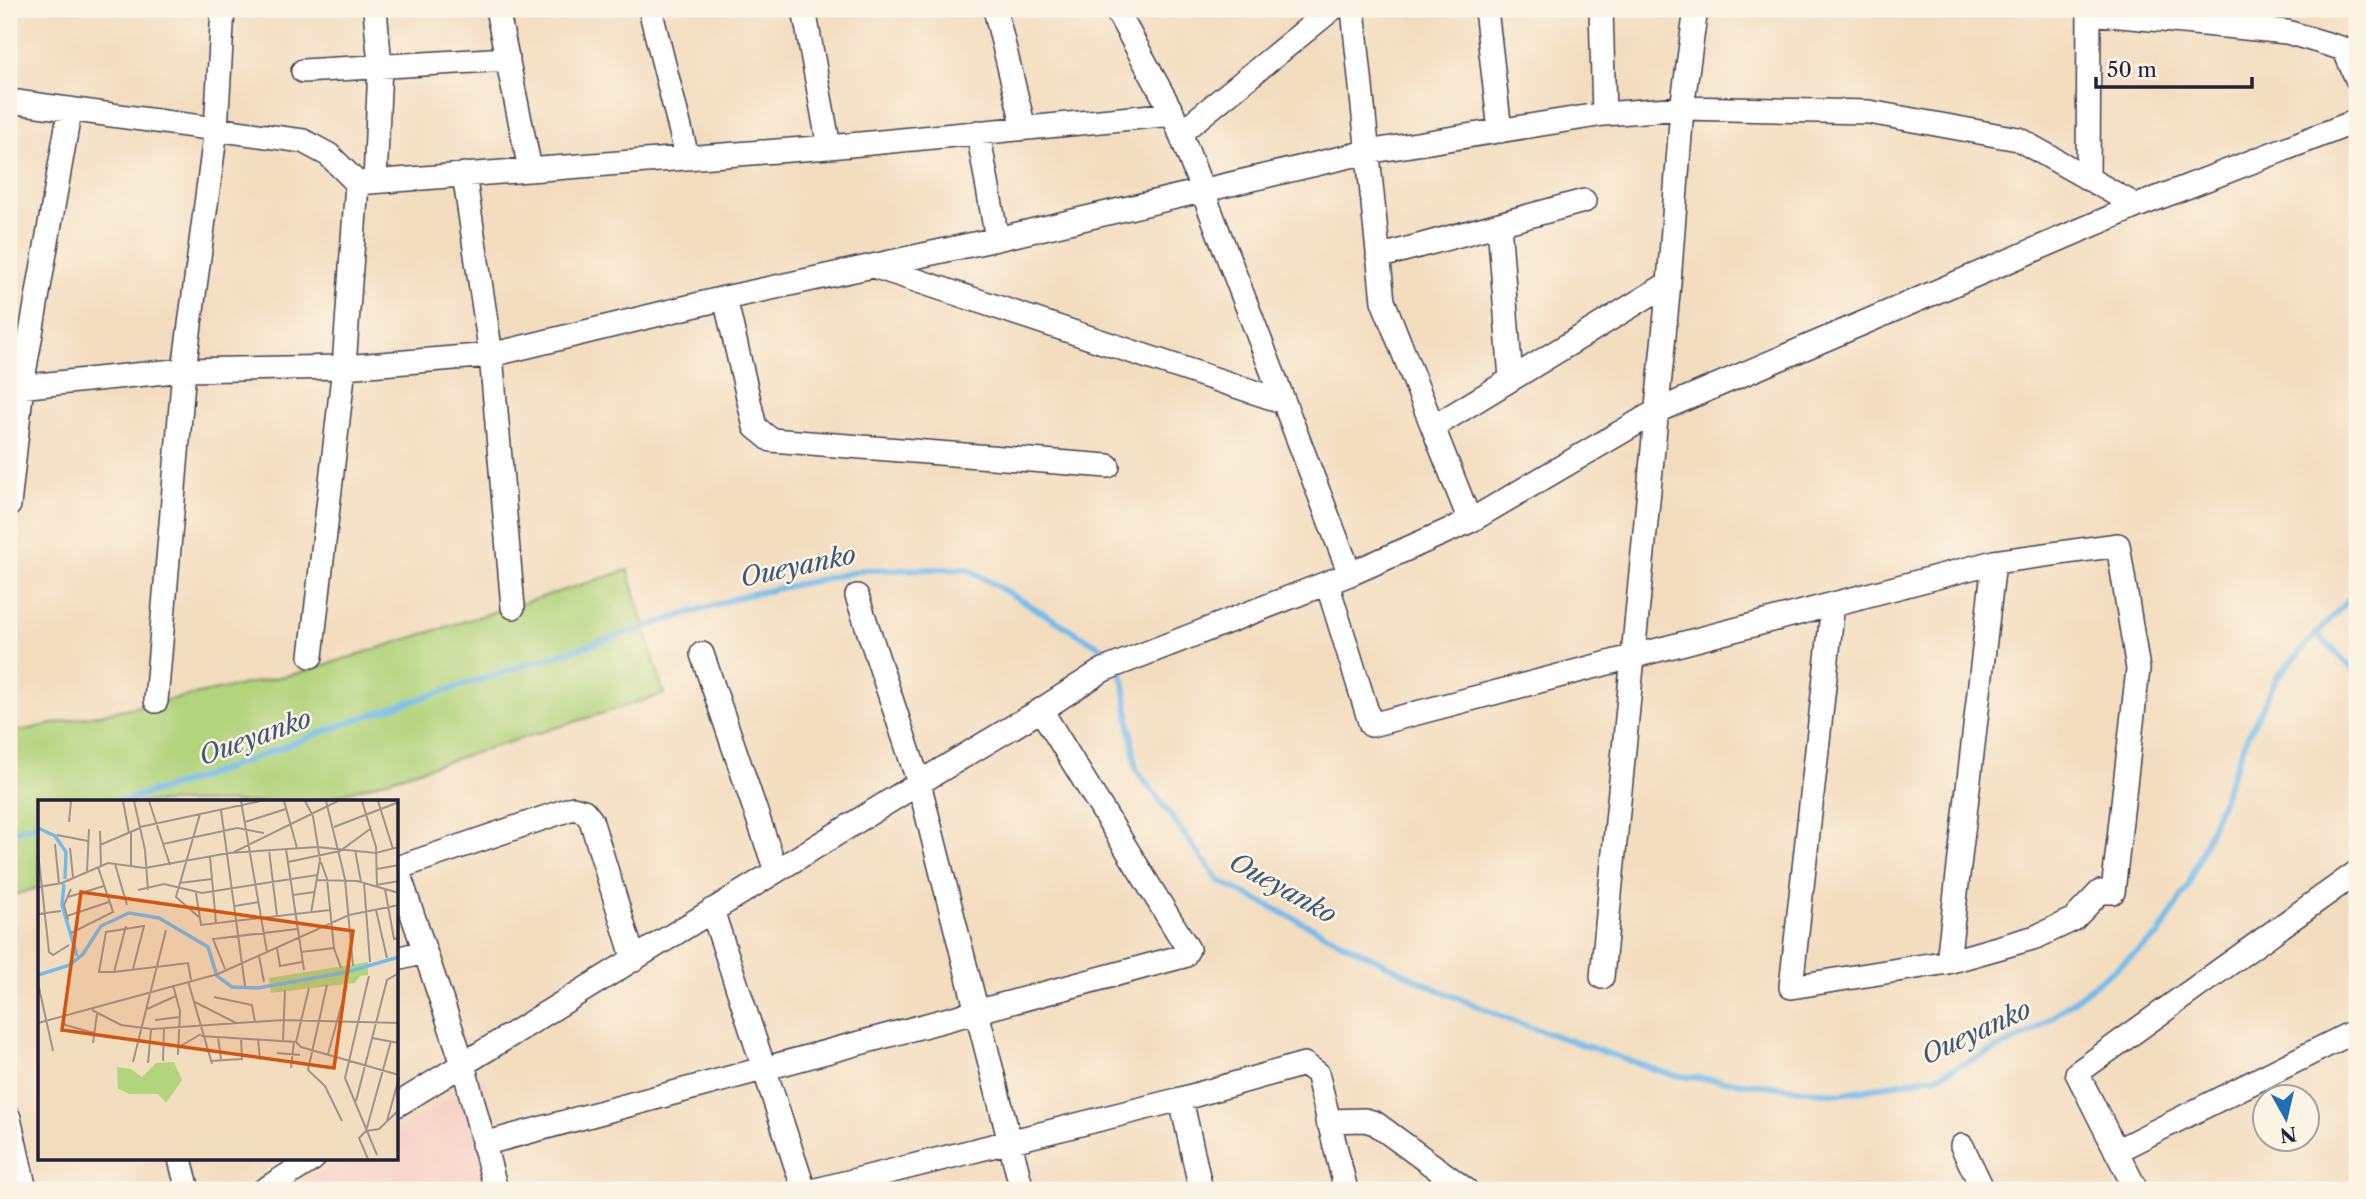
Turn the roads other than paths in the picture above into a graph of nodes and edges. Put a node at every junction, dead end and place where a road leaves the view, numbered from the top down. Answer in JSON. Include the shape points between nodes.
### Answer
{"nodes":[{"id":1,"x":223,"y":9,"type":"edge"},
{"id":2,"x":375,"y":9,"type":"edge"},
{"id":3,"x":497,"y":9,"type":"edge"},
{"id":4,"x":650,"y":9,"type":"edge"},
{"id":5,"x":804,"y":9,"type":"edge"},
{"id":6,"x":995,"y":9,"type":"edge"},
{"id":7,"x":1116,"y":9,"type":"edge"},
{"id":8,"x":1332,"y":9,"type":"edge"},
{"id":9,"x":1353,"y":9,"type":"edge"},
{"id":10,"x":1486,"y":9,"type":"edge"},
{"id":11,"x":1601,"y":9,"type":"edge"},
{"id":12,"x":1696,"y":9,"type":"edge"},
{"id":13,"x":2089,"y":11,"type":"edge"},
{"id":14,"x":508,"y":59,"type":"junction"},
{"id":15,"x":380,"y":66,"type":"junction"},
{"id":16,"x":303,"y":71,"type":"dead end"},
{"id":17,"x":2357,"y":79,"type":"edge"},
{"id":18,"x":9,"y":101,"type":"edge"},
{"id":19,"x":1682,"y":108,"type":"junction"},
{"id":20,"x":70,"y":109,"type":"junction"},
{"id":21,"x":1604,"y":114,"type":"junction"},
{"id":22,"x":2357,"y":121,"type":"edge"},
{"id":23,"x":1177,"y":124,"type":"junction"},
{"id":24,"x":1024,"y":128,"type":"junction"},
{"id":25,"x":216,"y":129,"type":"junction"},
{"id":26,"x":1500,"y":131,"type":"junction"},
{"id":27,"x":978,"y":132,"type":"junction"},
{"id":28,"x":829,"y":147,"type":"junction"},
{"id":29,"x":1367,"y":152,"type":"junction"},
{"id":30,"x":687,"y":156,"type":"junction"},
{"id":31,"x":530,"y":169,"type":"junction"},
{"id":32,"x":464,"y":174,"type":"junction"},
{"id":33,"x":2088,"y":179,"type":"junction"},
{"id":34,"x":366,"y":182,"type":"junction"},
{"id":35,"x":1202,"y":190,"type":"junction"},
{"id":36,"x":1584,"y":201,"type":"dead end"},
{"id":37,"x":2137,"y":206,"type":"junction"},
{"id":38,"x":1499,"y":224,"type":"junction"},
{"id":39,"x":997,"y":239,"type":"junction"},
{"id":40,"x":1378,"y":257,"type":"junction"},
{"id":41,"x":873,"y":266,"type":"junction"},
{"id":42,"x":1669,"y":283,"type":"junction"},
{"id":43,"x":725,"y":298,"type":"junction"},
{"id":44,"x":491,"y":355,"type":"junction"},
{"id":45,"x":344,"y":367,"type":"junction"},
{"id":46,"x":184,"y":370,"type":"junction"},
{"id":47,"x":1511,"y":379,"type":"junction"},
{"id":48,"x":15,"y":387,"type":"edge"},
{"id":49,"x":1284,"y":402,"type":"junction"},
{"id":50,"x":1657,"y":411,"type":"junction"},
{"id":51,"x":1433,"y":427,"type":"junction"},
{"id":52,"x":1108,"y":466,"type":"dead end"},
{"id":53,"x":9,"y":505,"type":"edge"},
{"id":54,"x":1470,"y":521,"type":"junction"},
{"id":55,"x":1994,"y":562,"type":"junction"},
{"id":56,"x":1350,"y":573,"type":"junction"},
{"id":57,"x":1327,"y":583,"type":"junction"},
{"id":58,"x":857,"y":596,"type":"dead end"},
{"id":59,"x":1833,"y":604,"type":"junction"},
{"id":60,"x":513,"y":607,"type":"dead end"},
{"id":61,"x":702,"y":654,"type":"dead end"},
{"id":62,"x":311,"y":656,"type":"dead end"},
{"id":63,"x":1633,"y":657,"type":"junction"},
{"id":64,"x":156,"y":701,"type":"dead end"},
{"id":65,"x":1041,"y":710,"type":"junction"},
{"id":66,"x":919,"y":783,"type":"junction"},
{"id":67,"x":399,"y":868,"type":"edge"},
{"id":68,"x":776,"y":871,"type":"junction"},
{"id":69,"x":2357,"y":872,"type":"edge"},
{"id":70,"x":399,"y":875,"type":"edge"},
{"id":71,"x":712,"y":910,"type":"junction"},
{"id":72,"x":424,"y":952,"type":"junction"},
{"id":73,"x":399,"y":958,"type":"edge"},
{"id":74,"x":634,"y":960,"type":"junction"},
{"id":75,"x":1948,"y":962,"type":"junction"},
{"id":76,"x":1602,"y":977,"type":"dead end"},
{"id":77,"x":977,"y":1011,"type":"junction"},
{"id":78,"x":2357,"y":1030,"type":"edge"},
{"id":79,"x":463,"y":1064,"type":"junction"},
{"id":80,"x":764,"y":1068,"type":"junction"},
{"id":81,"x":1181,"y":1099,"type":"junction"},
{"id":82,"x":399,"y":1104,"type":"edge"},
{"id":83,"x":9,"y":1118,"type":"edge"},
{"id":84,"x":1327,"y":1121,"type":"junction"},
{"id":85,"x":1010,"y":1143,"type":"junction"},
{"id":86,"x":483,"y":1144,"type":"junction"},
{"id":87,"x":1962,"y":1146,"type":"dead end"},
{"id":88,"x":2116,"y":1151,"type":"junction"},
{"id":89,"x":180,"y":1160,"type":"edge"},
{"id":90,"x":311,"y":1160,"type":"edge"},
{"id":91,"x":25,"y":1190,"type":"edge"},
{"id":92,"x":188,"y":1190,"type":"edge"},
{"id":93,"x":264,"y":1190,"type":"edge"},
{"id":94,"x":496,"y":1190,"type":"edge"},
{"id":95,"x":804,"y":1190,"type":"edge"},
{"id":96,"x":816,"y":1190,"type":"edge"},
{"id":97,"x":1022,"y":1190,"type":"edge"},
{"id":98,"x":1200,"y":1190,"type":"edge"},
{"id":99,"x":1346,"y":1190,"type":"edge"},
{"id":100,"x":1466,"y":1190,"type":"edge"},
{"id":101,"x":1983,"y":1190,"type":"edge"},
{"id":102,"x":2136,"y":1190,"type":"edge"}],
"edges":[{"from":1,"to":25,"type":"street"},
{"from":2,"to":15,"type":"street"},
{"from":3,"to":14,"type":"street"},
{"from":4,"to":30,"type":"street"},
{"from":5,"to":28,"type":"street"},
{"from":6,"to":24,"type":"street"},
{"from":7,"to":23,"type":"street"},
{"from":8,"to":23,"type":"street"},
{"from":9,"to":29,"type":"street"},
{"from":10,"to":26,"type":"street"},
{"from":11,"to":21,"type":"street"},
{"from":12,"to":19,"type":"street"},
{"from":13,"to":17,"type":"street","via":[[2287,32],[2344,49]]},
{"from":13,"to":33,"type":"street"},
{"from":14,"to":15,"type":"street"},
{"from":14,"to":31,"type":"street"},
{"from":15,"to":16,"type":"street"},
{"from":15,"to":34,"type":"street"},
{"from":18,"to":20,"type":"street"},
{"from":19,"to":21,"type":"street"},
{"from":19,"to":33,"type":"street","via":[[1869,111],[2018,139]]},
{"from":19,"to":42,"type":"street"},
{"from":20,"to":25,"type":"street"},
{"from":20,"to":48,"type":"street"},
{"from":21,"to":26,"type":"street"},
{"from":22,"to":37,"type":"street"},
{"from":23,"to":24,"type":"street"},
{"from":23,"to":35,"type":"street"},
{"from":24,"to":27,"type":"street"},
{"from":25,"to":34,"type":"street","via":[[303,141]]},
{"from":25,"to":46,"type":"street"},
{"from":26,"to":29,"type":"street"},
{"from":27,"to":28,"type":"street"},
{"from":27,"to":39,"type":"street"},
{"from":28,"to":30,"type":"street"},
{"from":29,"to":35,"type":"street"},
{"from":29,"to":40,"type":"street"},
{"from":30,"to":31,"type":"street"},
{"from":31,"to":32,"type":"street"},
{"from":32,"to":34,"type":"street"},
{"from":32,"to":44,"type":"street"},
{"from":33,"to":37,"type":"street"},
{"from":34,"to":45,"type":"street"},
{"from":35,"to":39,"type":"street"},
{"from":35,"to":49,"type":"street"},
{"from":36,"to":38,"type":"street"},
{"from":37,"to":50,"type":"street"},
{"from":38,"to":40,"type":"street"},
{"from":38,"to":47,"type":"street"},
{"from":39,"to":41,"type":"street"},
{"from":40,"to":51,"type":"street","via":[[1383,301]]},
{"from":41,"to":43,"type":"street"},
{"from":41,"to":49,"type":"street"},
{"from":42,"to":47,"type":"street"},
{"from":42,"to":50,"type":"street"},
{"from":43,"to":44,"type":"street"},
{"from":43,"to":52,"type":"street","via":[[755,427],[771,440]]},
{"from":44,"to":45,"type":"street"},
{"from":44,"to":60,"type":"street"},
{"from":45,"to":46,"type":"street"},
{"from":45,"to":62,"type":"street"},
{"from":46,"to":48,"type":"street"},
{"from":46,"to":64,"type":"street"},
{"from":47,"to":51,"type":"street"},
{"from":48,"to":53,"type":"street"},
{"from":49,"to":56,"type":"street"},
{"from":50,"to":54,"type":"street"},
{"from":50,"to":63,"type":"street"},
{"from":51,"to":54,"type":"street"},
{"from":54,"to":56,"type":"street"},
{"from":55,"to":59,"type":"street"},
{"from":55,"to":75,"type":"street"},
{"from":55,"to":75,"type":"street","via":[[2118,545],[2138,669],[2113,892],[2100,892],[2074,919],[2036,937]]},
{"from":56,"to":57,"type":"street"},
{"from":57,"to":63,"type":"street","via":[[1371,725]]},
{"from":57,"to":65,"type":"street","via":[[1103,670]]},
{"from":58,"to":66,"type":"street"},
{"from":59,"to":63,"type":"street"},
{"from":59,"to":75,"type":"street","via":[[1791,987]]},
{"from":61,"to":68,"type":"street"},
{"from":63,"to":76,"type":"street"},
{"from":65,"to":66,"type":"street"},
{"from":65,"to":77,"type":"street","via":[[1188,949],[1184,956]]},
{"from":66,"to":68,"type":"street"},
{"from":66,"to":77,"type":"street"},
{"from":67,"to":74,"type":"street","via":[[573,808],[584,811],[591,820]]},
{"from":68,"to":71,"type":"street"},
{"from":69,"to":88,"type":"street","via":[[2077,1073]]},
{"from":70,"to":72,"type":"street"},
{"from":71,"to":74,"type":"street"},
{"from":71,"to":80,"type":"street"},
{"from":72,"to":73,"type":"street"},
{"from":72,"to":79,"type":"street"},
{"from":74,"to":79,"type":"street"},
{"from":77,"to":80,"type":"street"},
{"from":77,"to":85,"type":"street"},
{"from":78,"to":88,"type":"street"},
{"from":79,"to":82,"type":"street"},
{"from":79,"to":86,"type":"street"},
{"from":80,"to":86,"type":"street"},
{"from":80,"to":95,"type":"street"},
{"from":81,"to":84,"type":"street","via":[[1304,1064],[1317,1073]]},
{"from":81,"to":85,"type":"street"},
{"from":81,"to":98,"type":"street"},
{"from":83,"to":91,"type":"street"},
{"from":84,"to":99,"type":"street"},
{"from":84,"to":100,"type":"street","via":[[1376,1123]]},
{"from":85,"to":96,"type":"street"},
{"from":85,"to":97,"type":"street"},
{"from":86,"to":94,"type":"street"},
{"from":87,"to":101,"type":"street"},
{"from":88,"to":102,"type":"street"},
{"from":89,"to":92,"type":"street"},
{"from":90,"to":93,"type":"street"}]}
